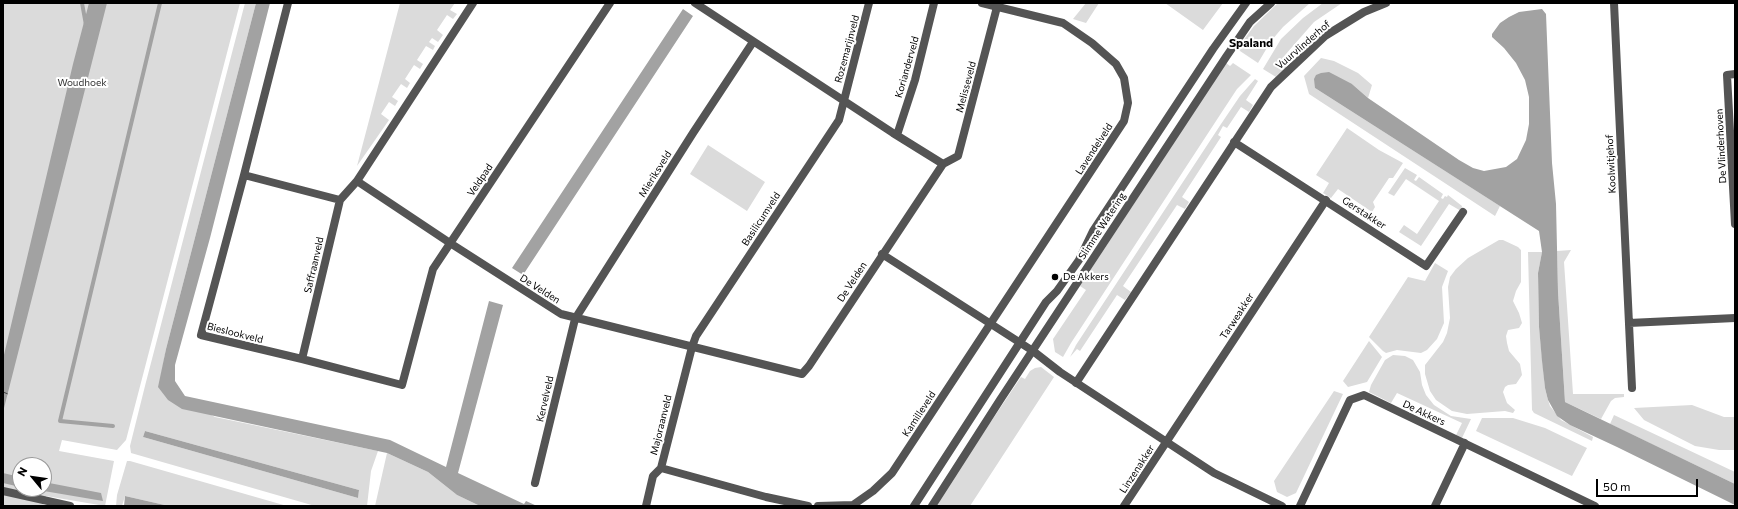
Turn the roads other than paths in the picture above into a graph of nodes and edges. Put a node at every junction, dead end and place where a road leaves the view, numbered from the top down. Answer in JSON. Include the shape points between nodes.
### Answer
{"nodes":[{"id":1,"x":288,"y":3,"type":"edge"},
{"id":2,"x":473,"y":3,"type":"edge"},
{"id":3,"x":610,"y":3,"type":"edge"},
{"id":4,"x":695,"y":3,"type":"edge"},
{"id":5,"x":869,"y":3,"type":"edge"},
{"id":6,"x":934,"y":3,"type":"edge"},
{"id":7,"x":982,"y":3,"type":"edge"},
{"id":8,"x":1246,"y":3,"type":"edge"},
{"id":9,"x":1386,"y":3,"type":"edge"},
{"id":10,"x":1614,"y":3,"type":"edge"},
{"id":11,"x":1268,"y":4,"type":"edge"},
{"id":12,"x":997,"y":7,"type":"junction"},
{"id":13,"x":753,"y":42,"type":"junction"},
{"id":14,"x":1735,"y":74,"type":"edge"},
{"id":15,"x":844,"y":101,"type":"junction"},
{"id":16,"x":897,"y":135,"type":"junction"},
{"id":17,"x":1234,"y":142,"type":"junction"},
{"id":18,"x":943,"y":164,"type":"junction"},
{"id":19,"x":244,"y":175,"type":"junction"},
{"id":20,"x":357,"y":181,"type":"junction"},
{"id":21,"x":340,"y":200,"type":"junction"},
{"id":22,"x":1326,"y":200,"type":"junction"},
{"id":23,"x":1462,"y":212,"type":"dead end"},
{"id":24,"x":1735,"y":224,"type":"edge"},
{"id":25,"x":450,"y":243,"type":"junction"},
{"id":26,"x":882,"y":254,"type":"junction"},
{"id":27,"x":575,"y":318,"type":"junction"},
{"id":28,"x":1735,"y":318,"type":"edge"},
{"id":29,"x":1629,"y":323,"type":"junction"},
{"id":30,"x":991,"y":324,"type":"junction"},
{"id":31,"x":1020,"y":343,"type":"junction"},
{"id":32,"x":692,"y":347,"type":"junction"},
{"id":33,"x":1033,"y":351,"type":"junction"},
{"id":34,"x":302,"y":359,"type":"junction"},
{"id":35,"x":1076,"y":383,"type":"junction"},
{"id":36,"x":402,"y":385,"type":"joint"},
{"id":37,"x":1632,"y":388,"type":"dead end"},
{"id":38,"x":1166,"y":442,"type":"junction"},
{"id":39,"x":1464,"y":443,"type":"junction"},
{"id":40,"x":661,"y":468,"type":"junction"},
{"id":41,"x":535,"y":483,"type":"dead end"},
{"id":42,"x":3,"y":492,"type":"edge"},
{"id":43,"x":853,"y":505,"type":"edge"},
{"id":44,"x":70,"y":506,"type":"edge"},
{"id":45,"x":646,"y":506,"type":"edge"},
{"id":46,"x":808,"y":506,"type":"edge"},
{"id":47,"x":818,"y":506,"type":"edge"},
{"id":48,"x":914,"y":506,"type":"edge"},
{"id":49,"x":932,"y":506,"type":"edge"},
{"id":50,"x":1124,"y":506,"type":"edge"},
{"id":51,"x":1282,"y":506,"type":"edge"},
{"id":52,"x":1300,"y":506,"type":"edge"},
{"id":53,"x":1435,"y":506,"type":"edge"},
{"id":54,"x":1595,"y":506,"type":"edge"}],
"edges":[{"from":1,"to":19,"type":"street","name":"Bieslookveld"},
{"from":2,"to":20,"type":"street"},
{"from":3,"to":25,"type":"street","name":"Veldpad"},
{"from":4,"to":13,"type":"street"},
{"from":5,"to":15,"type":"street","name":"Rozemarijnveld"},
{"from":6,"to":16,"type":"street","name":"Korianderveld","via":[[915,80]]},
{"from":7,"to":12,"type":"street","name":"Lavendelveld"},
{"from":8,"to":31,"type":"street","name":"Slimme Watering","via":[[1092,230],[1075,265],[1046,302]]},
{"from":9,"to":17,"type":"street","name":"Vuurvlinderhof","via":[[1364,12],[1325,36],[1271,87]]},
{"from":10,"to":29,"type":"street","name":"Koolwitjehof"},
{"from":11,"to":33,"type":"street","name":"Slimme Watering","via":[[1250,22],[1226,56]]},
{"from":12,"to":18,"type":"street","name":"Melisseveld","via":[[958,156]]},
{"from":12,"to":30,"type":"street","name":"Lavendelveld","via":[[1063,23],[1092,43],[1116,64],[1124,78],[1128,103],[1124,121]]},
{"from":13,"to":15,"type":"street"},
{"from":13,"to":27,"type":"street","name":"Mieriksveld"},
{"from":14,"to":24,"type":"street","name":"De Vlinderhoven","via":[[1727,75]]},
{"from":15,"to":16,"type":"street"},
{"from":15,"to":32,"type":"street","name":"Basilicumveld","via":[[839,120],[696,336]]},
{"from":16,"to":18,"type":"street"},
{"from":17,"to":22,"type":"street","name":"Gerstakker"},
{"from":17,"to":35,"type":"street"},
{"from":18,"to":26,"type":"street","name":"De Velden"},
{"from":19,"to":21,"type":"street"},
{"from":19,"to":34,"type":"street","name":"Bieslookveld","via":[[201,335]]},
{"from":20,"to":21,"type":"street","name":"Saffraanveld"},
{"from":20,"to":25,"type":"street","name":"De Velden"},
{"from":21,"to":34,"type":"street","name":"Saffraanveld"},
{"from":22,"to":23,"type":"street","name":"Gerstakker","via":[[1426,266]]},
{"from":22,"to":38,"type":"street","name":"Tarweakker"},
{"from":25,"to":27,"type":"street","name":"De Velden","via":[[561,314]]},
{"from":25,"to":36,"type":"street","name":"Veldpad","via":[[433,269]]},
{"from":26,"to":30,"type":"street"},
{"from":26,"to":32,"type":"street","name":"De Velden","via":[[802,374]]},
{"from":27,"to":32,"type":"street","name":"De Velden"},
{"from":27,"to":41,"type":"street","name":"Kervelveld"},
{"from":28,"to":29,"type":"street"},
{"from":29,"to":37,"type":"street","name":"Koolwitjehof"},
{"from":30,"to":31,"type":"street"},
{"from":30,"to":43,"type":"street","name":"Kamilleveld","via":[[892,473]]},
{"from":31,"to":33,"type":"street"},
{"from":31,"to":48,"type":"street","name":"Slimme Watering"},
{"from":32,"to":40,"type":"street","name":"Majoraanveld"},
{"from":33,"to":35,"type":"street"},
{"from":33,"to":49,"type":"street","name":"Slimme Watering"},
{"from":34,"to":36,"type":"street","name":"Bieslookveld"},
{"from":35,"to":38,"type":"street"},
{"from":38,"to":50,"type":"street","name":"Linzenakker"},
{"from":38,"to":51,"type":"street","via":[[1214,474]]},
{"from":39,"to":52,"type":"street","name":"De Akkers","via":[[1364,395],[1350,400]]},
{"from":39,"to":53,"type":"street"},
{"from":39,"to":54,"type":"street","name":"De Akkers"},
{"from":40,"to":45,"type":"street","name":"Majoraanveld","via":[[653,476]]},
{"from":40,"to":46,"type":"street"},
{"from":42,"to":44,"type":"street"},
{"from":43,"to":47,"type":"street","name":"Kamilleveld"}]}
